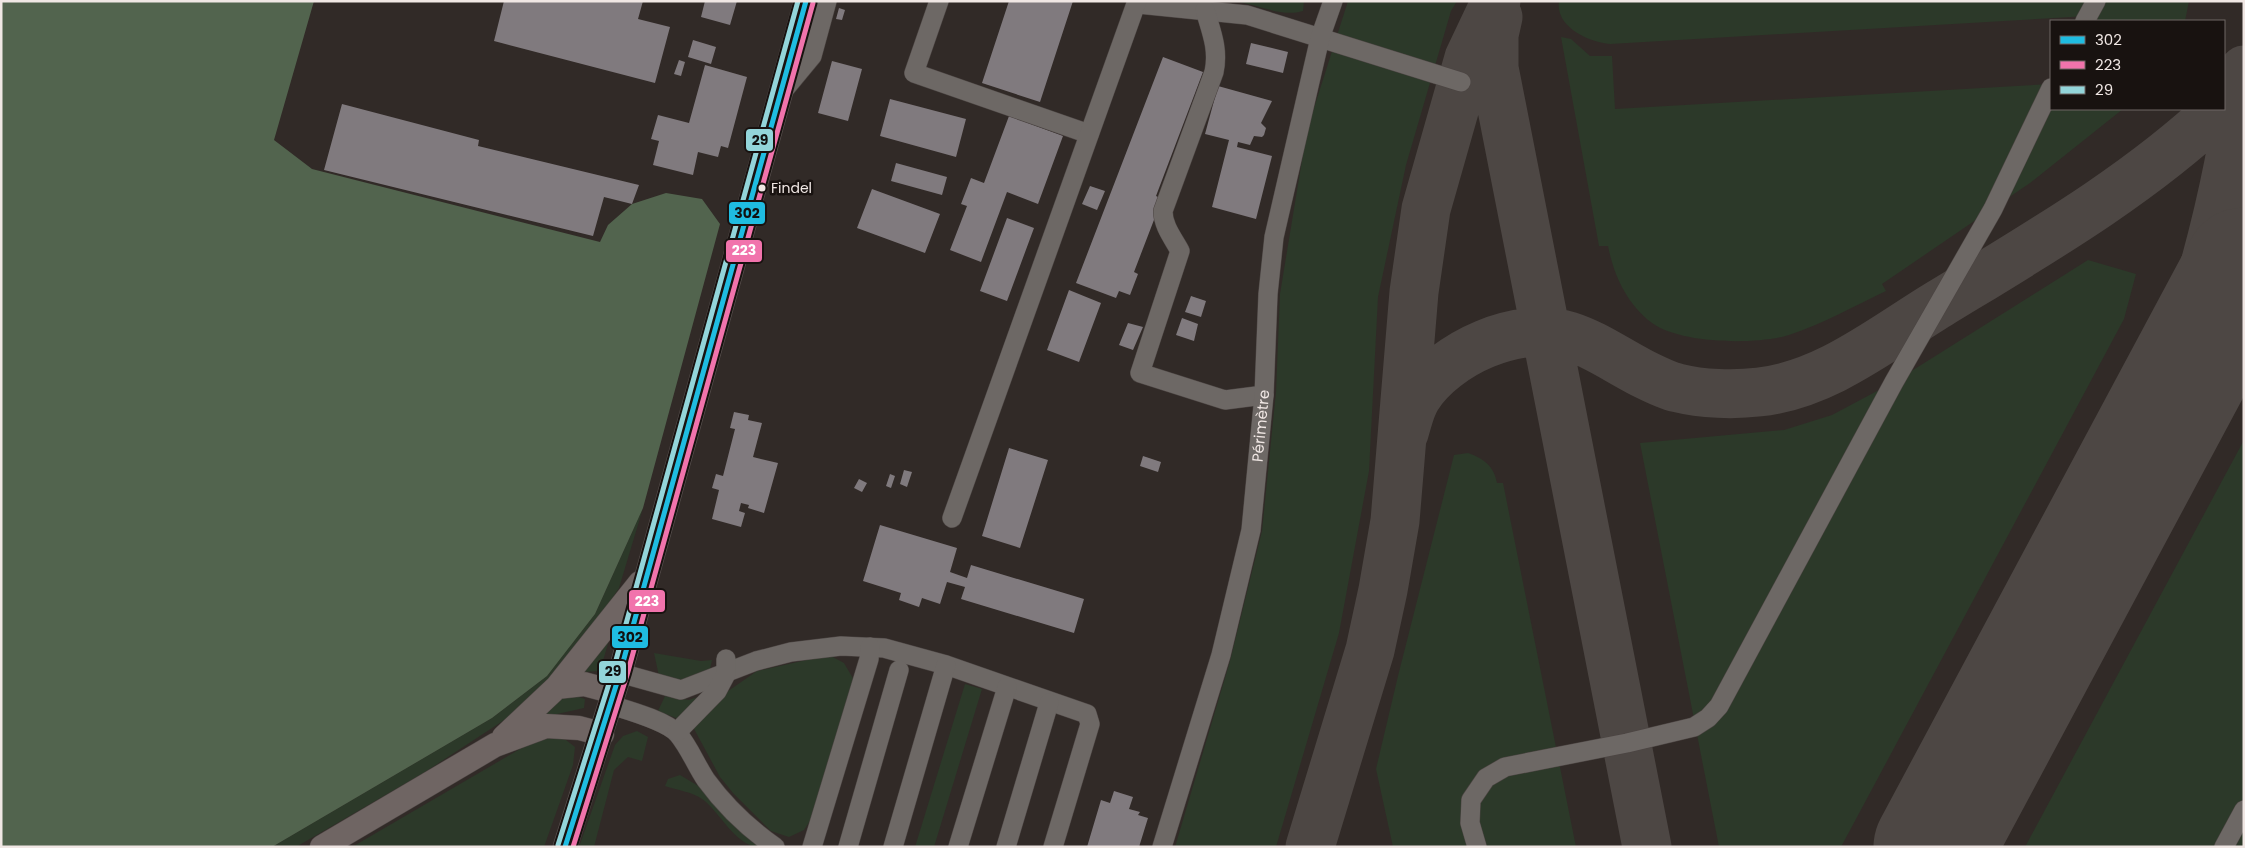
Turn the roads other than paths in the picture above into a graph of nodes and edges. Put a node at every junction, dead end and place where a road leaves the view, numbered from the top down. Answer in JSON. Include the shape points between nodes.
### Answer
{"nodes":[{"id":1,"x":806,"y":1,"type":"edge"},
{"id":2,"x":827,"y":1,"type":"edge"},
{"id":3,"x":939,"y":1,"type":"edge"},
{"id":4,"x":2096,"y":1,"type":"edge"},
{"id":5,"x":1137,"y":2,"type":"edge"},
{"id":6,"x":1329,"y":4,"type":"edge"},
{"id":7,"x":1205,"y":10,"type":"junction"},
{"id":8,"x":2086,"y":20,"type":"edge"},
{"id":9,"x":1320,"y":38,"type":"junction"},
{"id":10,"x":1461,"y":82,"type":"dead end"},
{"id":11,"x":2050,"y":90,"type":"edge"},
{"id":12,"x":779,"y":96,"type":"junction"},
{"id":13,"x":1089,"y":134,"type":"junction"},
{"id":14,"x":1264,"y":395,"type":"junction"},
{"id":15,"x":952,"y":518,"type":"dead end"},
{"id":16,"x":647,"y":574,"type":"junction"},
{"id":17,"x":870,"y":647,"type":"junction"},
{"id":18,"x":946,"y":665,"type":"junction"},
{"id":19,"x":726,"y":666,"type":"junction"},
{"id":20,"x":899,"y":670,"type":"dead end"},
{"id":21,"x":557,"y":687,"type":"junction"},
{"id":22,"x":1007,"y":687,"type":"junction"},
{"id":23,"x":615,"y":690,"type":"junction"},
{"id":24,"x":1049,"y":703,"type":"junction"},
{"id":25,"x":677,"y":732,"type":"junction"},
{"id":26,"x":602,"y":734,"type":"junction"},
{"id":27,"x":495,"y":745,"type":"junction"},
{"id":28,"x":2244,"y":810,"type":"edge"},
{"id":29,"x":322,"y":847,"type":"edge"},
{"id":30,"x":565,"y":847,"type":"edge"},
{"id":31,"x":775,"y":847,"type":"edge"},
{"id":32,"x":812,"y":847,"type":"edge"},
{"id":33,"x":848,"y":847,"type":"edge"},
{"id":34,"x":893,"y":847,"type":"edge"},
{"id":35,"x":958,"y":847,"type":"edge"},
{"id":36,"x":1006,"y":847,"type":"edge"},
{"id":37,"x":1053,"y":847,"type":"edge"},
{"id":38,"x":1162,"y":847,"type":"edge"},
{"id":39,"x":1477,"y":847,"type":"edge"},
{"id":40,"x":2224,"y":847,"type":"edge"}],
"edges":[{"from":1,"to":12,"type":"main road"},
{"from":2,"to":12,"type":"lane","via":[[812,56]]},
{"from":3,"to":13,"type":"lane","via":[[914,73]]},
{"from":4,"to":8,"type":"lane"},
{"from":5,"to":7,"type":"lane"},
{"from":5,"to":13,"type":"lane"},
{"from":6,"to":9,"type":"lane","name":"Périmètre"},
{"from":7,"to":9,"type":"lane","via":[[1247,16]]},
{"from":7,"to":14,"type":"lane","via":[[1217,58],[1164,211],[1163,219],[1180,251],[1140,373],[1224,400]]},
{"from":9,"to":10,"type":"lane"},
{"from":9,"to":14,"type":"lane","name":"Périmètre","via":[[1274,236]]},
{"from":11,"to":39,"type":"lane","via":[[1993,209],[1894,382],[1719,706],[1694,727],[1505,767],[1486,778],[1471,800],[1470,822]]},
{"from":12,"to":16,"type":"main road"},
{"from":13,"to":15,"type":"lane"},
{"from":14,"to":38,"type":"lane","name":"Périmètre","via":[[1251,530],[1221,655]]},
{"from":16,"to":21,"type":"main road"},
{"from":16,"to":23,"type":"main road"},
{"from":17,"to":18,"type":"lane","via":[[905,652]]},
{"from":17,"to":19,"type":"lane","via":[[841,646],[792,652]]},
{"from":17,"to":32,"type":"lane"},
{"from":18,"to":22,"type":"lane"},
{"from":18,"to":34,"type":"lane"},
{"from":19,"to":23,"type":"lane","via":[[681,690]]},
{"from":19,"to":25,"type":"lane","via":[[717,691]]},
{"from":20,"to":33,"type":"lane"},
{"from":21,"to":23,"type":"main road","via":[[584,684]]},
{"from":21,"to":27,"type":"main road"},
{"from":22,"to":24,"type":"lane"},
{"from":22,"to":35,"type":"lane"},
{"from":23,"to":25,"type":"lane","via":[[639,713]]},
{"from":23,"to":26,"type":"main road"},
{"from":24,"to":36,"type":"lane"},
{"from":24,"to":37,"type":"lane","via":[[1087,714],[1090,724]]},
{"from":25,"to":31,"type":"lane","via":[[706,779],[732,812]]},
{"from":26,"to":27,"type":"main road","via":[[580,728],[546,726]]},
{"from":26,"to":30,"type":"main road"},
{"from":27,"to":29,"type":"main road"},
{"from":28,"to":40,"type":"lane"}]}
